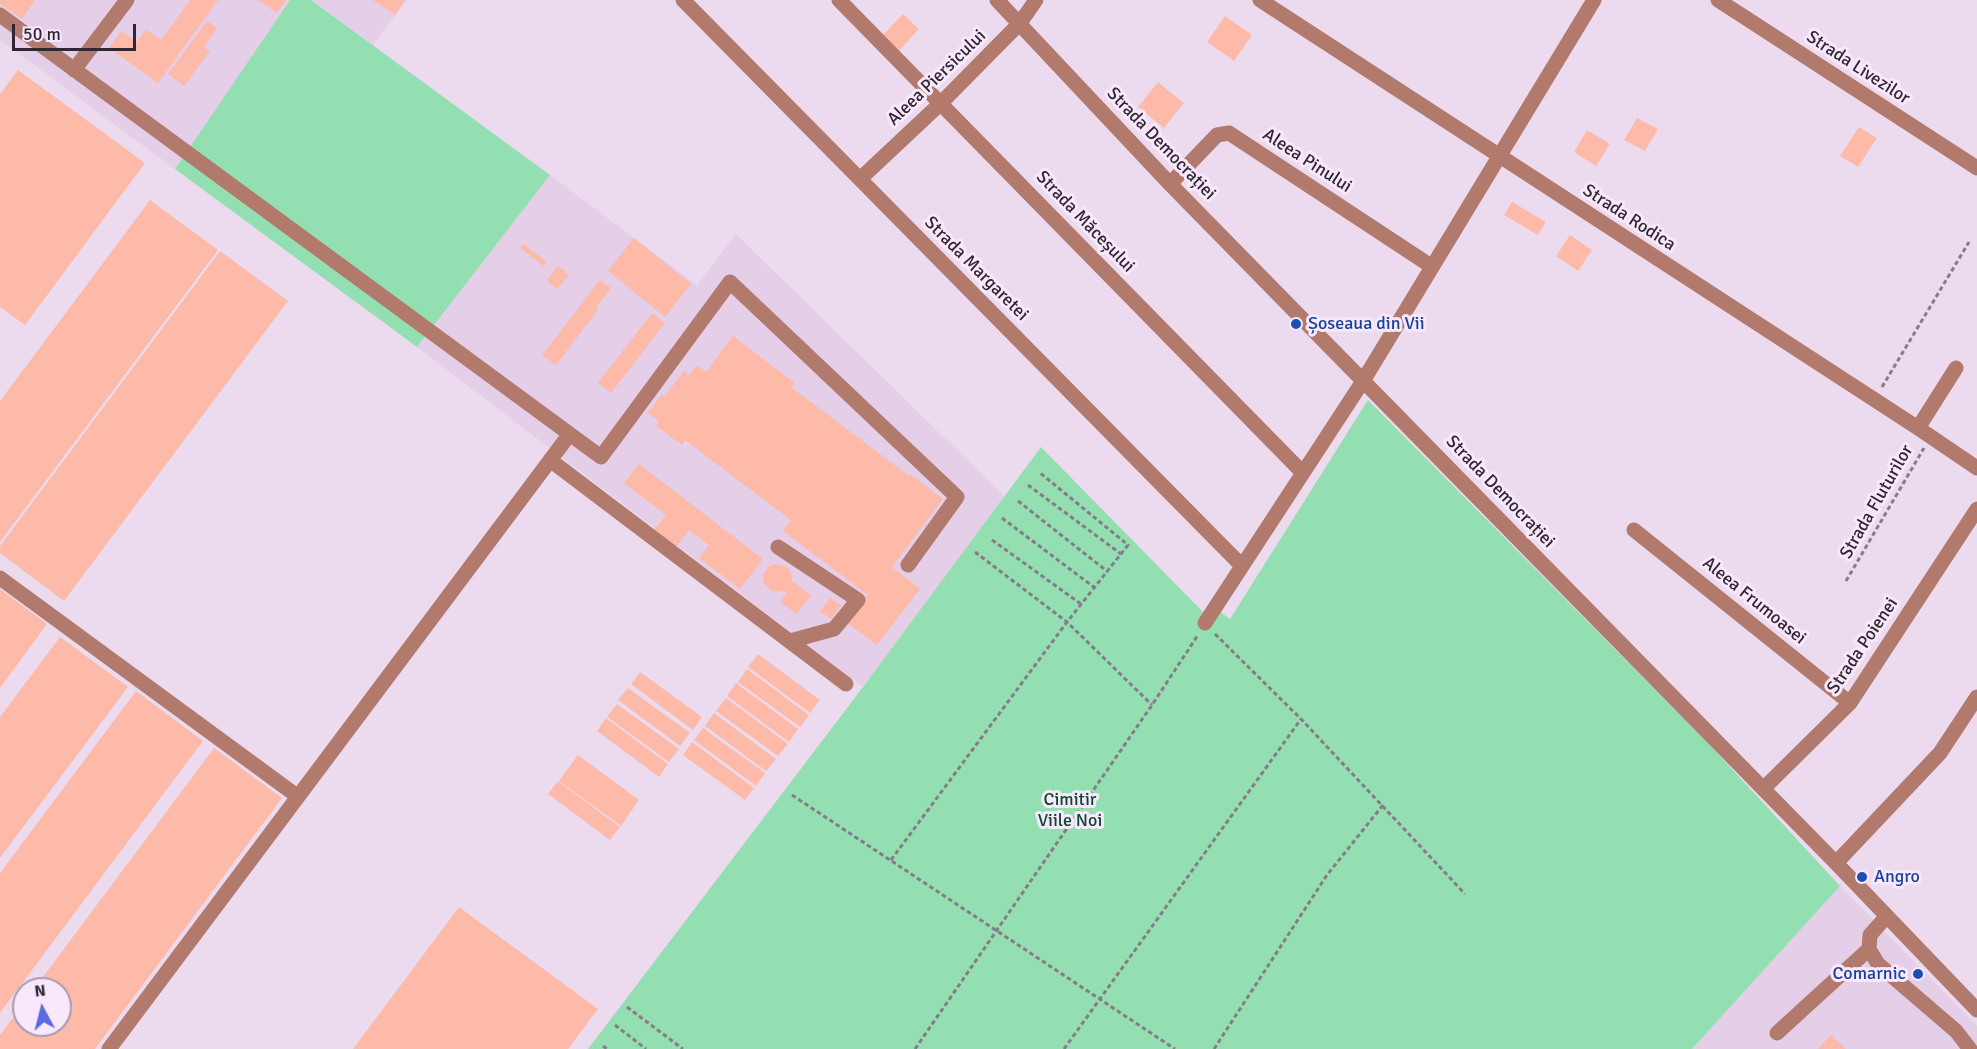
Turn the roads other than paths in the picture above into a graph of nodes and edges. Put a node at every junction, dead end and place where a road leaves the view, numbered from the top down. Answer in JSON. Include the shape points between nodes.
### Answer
{"nodes":[{"id":1,"x":127,"y":0,"type":"edge"},
{"id":2,"x":683,"y":0,"type":"edge"},
{"id":3,"x":839,"y":0,"type":"edge"},
{"id":4,"x":997,"y":0,"type":"edge"},
{"id":5,"x":1036,"y":0,"type":"edge"},
{"id":6,"x":1260,"y":0,"type":"edge"},
{"id":7,"x":1594,"y":0,"type":"edge"},
{"id":8,"x":1718,"y":0,"type":"edge"},
{"id":9,"x":0,"y":15,"type":"edge"},
{"id":10,"x":1020,"y":23,"type":"junction"},
{"id":11,"x":74,"y":70,"type":"junction"},
{"id":12,"x":941,"y":103,"type":"junction"},
{"id":13,"x":1499,"y":156,"type":"junction"},
{"id":14,"x":1977,"y":168,"type":"edge"},
{"id":15,"x":860,"y":179,"type":"junction"},
{"id":16,"x":1170,"y":184,"type":"junction"},
{"id":17,"x":1431,"y":266,"type":"junction"},
{"id":18,"x":1956,"y":368,"type":"dead end"},
{"id":19,"x":1363,"y":381,"type":"junction"},
{"id":20,"x":1924,"y":432,"type":"junction"},
{"id":21,"x":569,"y":435,"type":"junction"},
{"id":22,"x":550,"y":460,"type":"junction"},
{"id":23,"x":1977,"y":468,"type":"edge"},
{"id":24,"x":1302,"y":472,"type":"junction"},
{"id":25,"x":1977,"y":509,"type":"edge"},
{"id":26,"x":1634,"y":530,"type":"dead end"},
{"id":27,"x":778,"y":547,"type":"dead end"},
{"id":28,"x":908,"y":565,"type":"dead end"},
{"id":29,"x":1242,"y":566,"type":"junction"},
{"id":30,"x":0,"y":578,"type":"edge"},
{"id":31,"x":1205,"y":623,"type":"road end"},
{"id":32,"x":790,"y":641,"type":"junction"},
{"id":33,"x":846,"y":684,"type":"dead end"},
{"id":34,"x":1977,"y":697,"type":"edge"},
{"id":35,"x":1850,"y":703,"type":"junction"},
{"id":36,"x":1763,"y":789,"type":"junction"},
{"id":37,"x":297,"y":796,"type":"junction"},
{"id":38,"x":1836,"y":863,"type":"junction"},
{"id":39,"x":1887,"y":916,"type":"junction"},
{"id":40,"x":1869,"y":949,"type":"junction"},
{"id":41,"x":1977,"y":1010,"type":"edge"},
{"id":42,"x":1777,"y":1033,"type":"dead end"},
{"id":43,"x":109,"y":1049,"type":"edge"},
{"id":44,"x":1970,"y":1049,"type":"edge"}],
"edges":[{"from":1,"to":11,"type":"street"},
{"from":2,"to":15,"type":"street","name":"Strada Margaretei"},
{"from":3,"to":12,"type":"street","name":"Strada Măceșului"},
{"from":4,"to":10,"type":"street","name":"Strada Democrației"},
{"from":5,"to":10,"type":"street","name":"Aleea Piersicului"},
{"from":6,"to":13,"type":"street","name":"Strada Rodica"},
{"from":7,"to":13,"type":"street"},
{"from":8,"to":14,"type":"street","name":"Strada Livezilor"},
{"from":9,"to":11,"type":"street"},
{"from":10,"to":12,"type":"street","name":"Aleea Piersicului"},
{"from":10,"to":16,"type":"street","name":"Strada Democrației"},
{"from":11,"to":21,"type":"street"},
{"from":12,"to":15,"type":"street","name":"Aleea Piersicului"},
{"from":12,"to":24,"type":"street","name":"Strada Măceșului"},
{"from":13,"to":17,"type":"street"},
{"from":13,"to":20,"type":"street","name":"Strada Rodica"},
{"from":15,"to":29,"type":"street","name":"Strada Margaretei"},
{"from":16,"to":17,"type":"street","name":"Aleea Pinului","via":[[1217,135],[1229,133]]},
{"from":16,"to":19,"type":"street","name":"Strada Democrației"},
{"from":17,"to":19,"type":"street"},
{"from":18,"to":20,"type":"street"},
{"from":19,"to":24,"type":"street"},
{"from":19,"to":36,"type":"street","name":"Strada Democrației"},
{"from":20,"to":23,"type":"street","name":"Strada Rodica"},
{"from":21,"to":22,"type":"street"},
{"from":21,"to":28,"type":"street","via":[[601,457],[730,282],[957,497]]},
{"from":22,"to":32,"type":"street"},
{"from":22,"to":37,"type":"street"},
{"from":24,"to":29,"type":"street"},
{"from":25,"to":35,"type":"street","name":"Strada Poienei"},
{"from":26,"to":35,"type":"street","name":"Aleea Frumoasei"},
{"from":27,"to":32,"type":"street","via":[[858,600],[834,628]]},
{"from":29,"to":31,"type":"street"},
{"from":30,"to":37,"type":"street"},
{"from":32,"to":33,"type":"street"},
{"from":34,"to":38,"type":"street","via":[[1940,753]]},
{"from":35,"to":36,"type":"street","name":"Strada Poienei"},
{"from":36,"to":38,"type":"street","name":"Strada Democrației"},
{"from":37,"to":43,"type":"street"},
{"from":38,"to":39,"type":"street","name":"Strada Democrației"},
{"from":39,"to":40,"type":"street","via":[[1870,935]]},
{"from":39,"to":41,"type":"street","name":"Strada Democrației"},
{"from":40,"to":42,"type":"street"},
{"from":40,"to":44,"type":"street","via":[[1878,964],[1956,1031]]}]}
